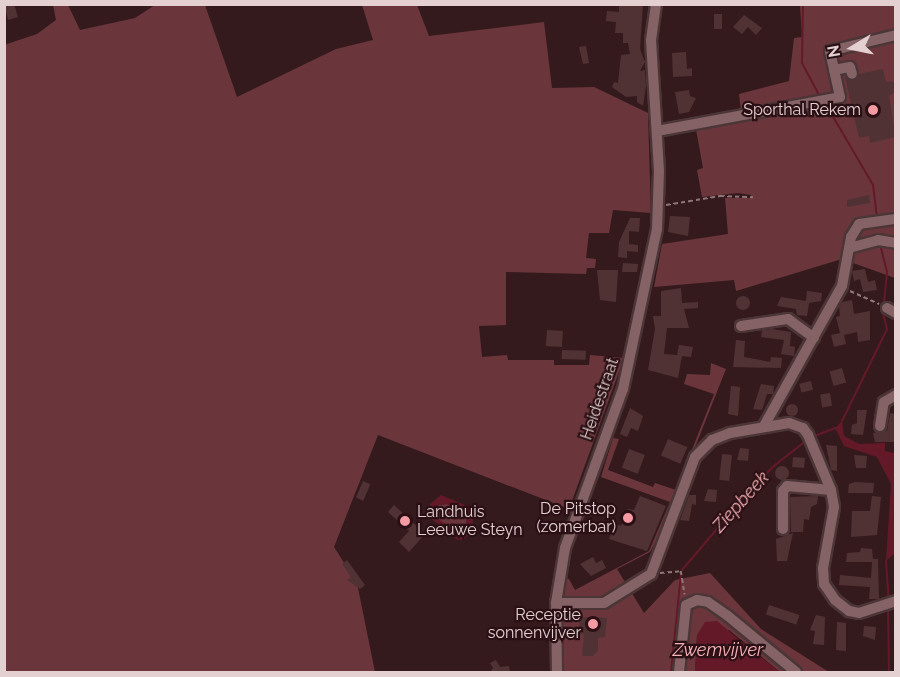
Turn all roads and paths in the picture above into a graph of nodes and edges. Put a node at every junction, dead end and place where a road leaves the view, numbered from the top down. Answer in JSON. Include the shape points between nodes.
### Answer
{"nodes":[{"id":1,"x":656,"y":4,"type":"edge"},
{"id":2,"x":896,"y":35,"type":"edge"},
{"id":3,"x":834,"y":70,"type":"junction"},
{"id":4,"x":852,"y":74,"type":"dead end"},
{"id":5,"x":657,"y":131,"type":"junction"},
{"id":6,"x":753,"y":197,"type":"dead end"},
{"id":7,"x":659,"y":205,"type":"junction"},
{"id":8,"x":896,"y":219,"type":"edge"},
{"id":9,"x":896,"y":243,"type":"edge"},
{"id":10,"x":849,"y":248,"type":"junction"},
{"id":11,"x":842,"y":286,"type":"junction"},
{"id":12,"x":891,"y":310,"type":"edge"},
{"id":13,"x":741,"y":326,"type":"dead end"},
{"id":14,"x":814,"y":338,"type":"junction"},
{"id":15,"x":896,"y":395,"type":"edge"},
{"id":16,"x":764,"y":426,"type":"junction"},
{"id":17,"x":880,"y":426,"type":"dead end"},
{"id":18,"x":831,"y":490,"type":"junction"},
{"id":19,"x":783,"y":529,"type":"dead end"},
{"id":20,"x":651,"y":574,"type":"junction"},
{"id":21,"x":896,"y":601,"type":"edge"},
{"id":22,"x":556,"y":603,"type":"junction"},
{"id":23,"x":686,"y":605,"type":"junction"},
{"id":24,"x":557,"y":672,"type":"edge"},
{"id":25,"x":679,"y":672,"type":"edge"},
{"id":26,"x":796,"y":672,"type":"edge"}],
"edges":[{"from":1,"to":5,"type":"street","name":"Heidestraat","via":[[651,40]]},
{"from":2,"to":3,"type":"street","via":[[830,51]]},
{"from":3,"to":4,"type":"street","via":[[850,67]]},
{"from":3,"to":5,"type":"street","via":[[840,97]]},
{"from":5,"to":7,"type":"street","name":"Heidestraat"},
{"from":6,"to":7,"type":"path","via":[[720,196]]},
{"from":7,"to":22,"type":"street","name":"Heidestraat","via":[[653,253],[623,388],[571,524]]},
{"from":8,"to":10,"type":"street","via":[[859,224]]},
{"from":9,"to":10,"type":"street","via":[[880,241]]},
{"from":10,"to":11,"type":"street"},
{"from":11,"to":12,"type":"path"},
{"from":11,"to":14,"type":"street"},
{"from":13,"to":14,"type":"street","via":[[788,319]]},
{"from":14,"to":16,"type":"street"},
{"from":15,"to":17,"type":"street","via":[[884,402]]},
{"from":16,"to":18,"type":"street","via":[[789,423],[803,428]]},
{"from":16,"to":20,"type":"street","via":[[712,440],[695,457]]},
{"from":18,"to":19,"type":"street","via":[[787,486],[783,491]]},
{"from":18,"to":21,"type":"street","via":[[834,507],[823,568],[824,584],[849,611],[859,613]]},
{"from":20,"to":22,"type":"street","via":[[604,603]]},
{"from":20,"to":23,"type":"path","via":[[681,571]]},
{"from":22,"to":24,"type":"street","name":"Heidestraat"},
{"from":23,"to":25,"type":"street"},
{"from":23,"to":26,"type":"street","via":[[697,600],[708,602]]}]}
